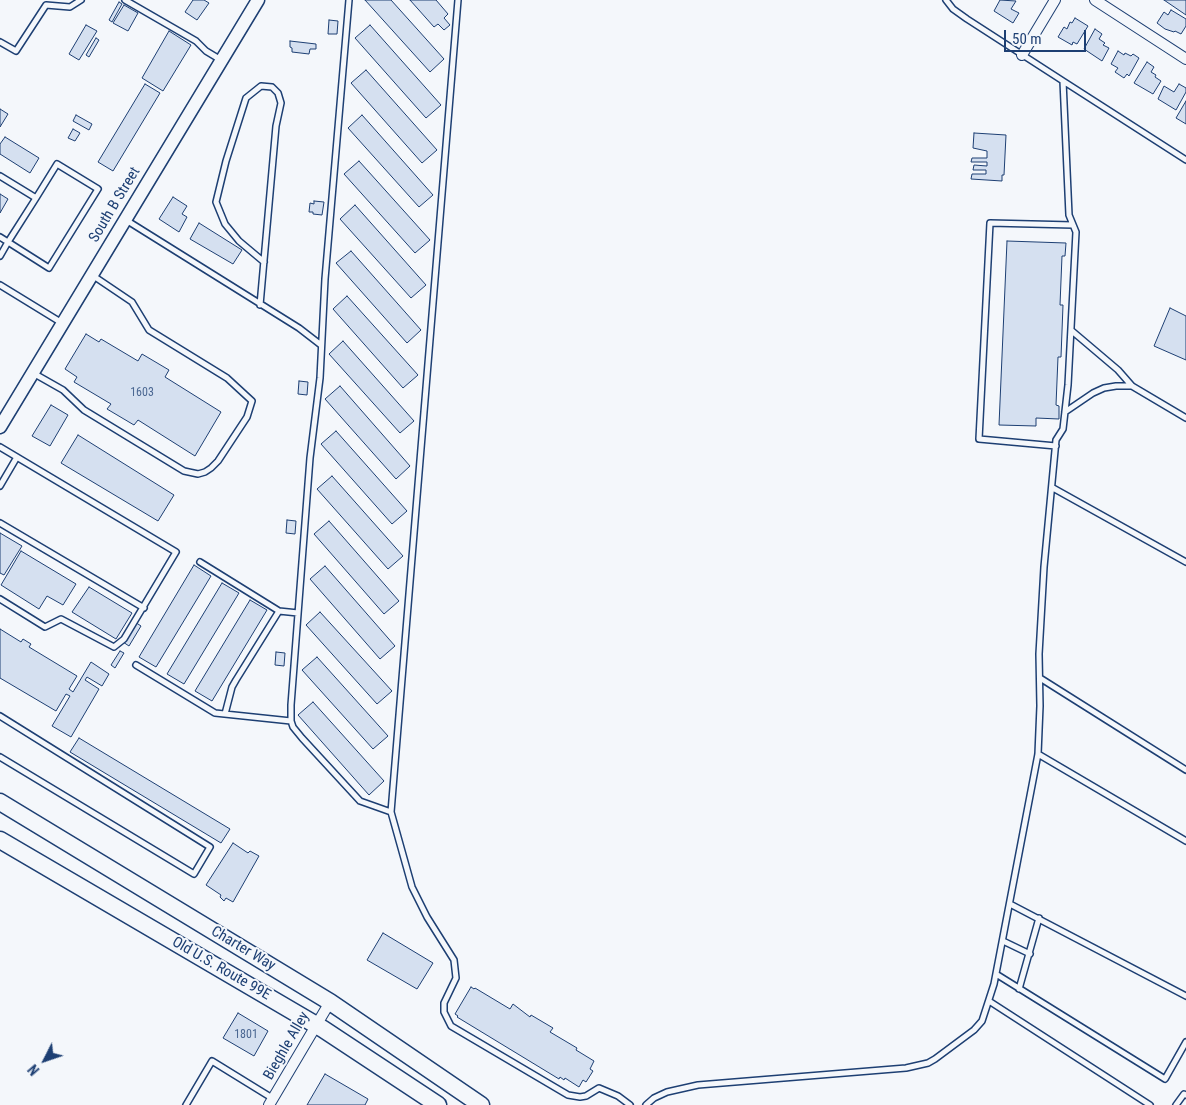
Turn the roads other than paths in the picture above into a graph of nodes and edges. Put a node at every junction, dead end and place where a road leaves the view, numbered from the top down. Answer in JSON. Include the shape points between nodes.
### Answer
{"nodes":[{"id":1,"x":80,"y":0,"type":"edge"},
{"id":2,"x":124,"y":0,"type":"edge"},
{"id":3,"x":258,"y":0,"type":"edge"},
{"id":4,"x":350,"y":0,"type":"edge"},
{"id":5,"x":458,"y":0,"type":"edge"},
{"id":6,"x":946,"y":0,"type":"edge"},
{"id":7,"x":1055,"y":0,"type":"edge"},
{"id":8,"x":1095,"y":0,"type":"edge"},
{"id":9,"x":0,"y":42,"type":"edge"},
{"id":10,"x":1022,"y":55,"type":"junction"},
{"id":11,"x":1186,"y":59,"type":"edge"},
{"id":12,"x":221,"y":60,"type":"junction"},
{"id":13,"x":1063,"y":81,"type":"junction"},
{"id":14,"x":1186,"y":160,"type":"edge"},
{"id":15,"x":0,"y":176,"type":"edge"},
{"id":16,"x":36,"y":198,"type":"junction"},
{"id":17,"x":125,"y":219,"type":"junction"},
{"id":18,"x":1073,"y":225,"type":"junction"},
{"id":19,"x":0,"y":237,"type":"edge"},
{"id":20,"x":8,"y":242,"type":"junction"},
{"id":21,"x":0,"y":256,"type":"edge"},
{"id":22,"x":264,"y":262,"type":"junction"},
{"id":23,"x":92,"y":275,"type":"junction"},
{"id":24,"x":0,"y":285,"type":"edge"},
{"id":25,"x":260,"y":305,"type":"junction"},
{"id":26,"x":62,"y":324,"type":"junction"},
{"id":27,"x":1072,"y":331,"type":"junction"},
{"id":28,"x":321,"y":345,"type":"junction"},
{"id":29,"x":33,"y":373,"type":"junction"},
{"id":30,"x":1132,"y":386,"type":"junction"},
{"id":31,"x":1065,"y":412,"type":"junction"},
{"id":32,"x":3,"y":414,"type":"edge"},
{"id":33,"x":1186,"y":418,"type":"edge"},
{"id":34,"x":0,"y":428,"type":"edge"},
{"id":35,"x":1056,"y":446,"type":"junction"},
{"id":36,"x":0,"y":447,"type":"edge"},
{"id":37,"x":17,"y":457,"type":"junction"},
{"id":38,"x":0,"y":486,"type":"edge"},
{"id":39,"x":1053,"y":488,"type":"junction"},
{"id":40,"x":0,"y":523,"type":"edge"},
{"id":41,"x":200,"y":562,"type":"dead end"},
{"id":42,"x":1186,"y":562,"type":"edge"},
{"id":43,"x":0,"y":599,"type":"edge"},
{"id":44,"x":144,"y":608,"type":"junction"},
{"id":45,"x":279,"y":611,"type":"junction"},
{"id":46,"x":298,"y":613,"type":"junction"},
{"id":47,"x":136,"y":665,"type":"dead end"},
{"id":48,"x":1040,"y":678,"type":"junction"},
{"id":49,"x":225,"y":714,"type":"junction"},
{"id":50,"x":0,"y":716,"type":"edge"},
{"id":51,"x":291,"y":721,"type":"junction"},
{"id":52,"x":1038,"y":754,"type":"junction"},
{"id":53,"x":0,"y":757,"type":"edge"},
{"id":54,"x":1186,"y":770,"type":"edge"},
{"id":55,"x":0,"y":802,"type":"edge"},
{"id":56,"x":391,"y":812,"type":"junction"},
{"id":57,"x":0,"y":840,"type":"edge"},
{"id":58,"x":1186,"y":841,"type":"edge"},
{"id":59,"x":1010,"y":904,"type":"junction"},
{"id":60,"x":1039,"y":918,"type":"junction"},
{"id":61,"x":1002,"y":941,"type":"junction"},
{"id":62,"x":1030,"y":954,"type":"junction"},
{"id":63,"x":996,"y":974,"type":"junction"},
{"id":64,"x":1019,"y":988,"type":"junction"},
{"id":65,"x":1186,"y":996,"type":"edge"},
{"id":66,"x":989,"y":1001,"type":"junction"},
{"id":67,"x":330,"y":1002,"type":"junction"},
{"id":68,"x":316,"y":1025,"type":"junction"},
{"id":69,"x":1186,"y":1042,"type":"edge"},
{"id":70,"x":1185,"y":1094,"type":"edge"},
{"id":71,"x":271,"y":1102,"type":"edge"},
{"id":72,"x":186,"y":1105,"type":"edge"},
{"id":73,"x":438,"y":1105,"type":"edge"},
{"id":74,"x":481,"y":1105,"type":"edge"},
{"id":75,"x":630,"y":1105,"type":"edge"},
{"id":76,"x":646,"y":1105,"type":"edge"},
{"id":77,"x":1150,"y":1105,"type":"edge"},
{"id":78,"x":1176,"y":1105,"type":"edge"}],
"edges":[{"from":1,"to":9,"type":"lane","via":[[70,7],[46,6],[16,51]]},
{"from":2,"to":12,"type":"lane","via":[[196,41]]},
{"from":3,"to":12,"type":"street","name":"South B Street"},
{"from":4,"to":28,"type":"lane"},
{"from":5,"to":56,"type":"lane"},
{"from":6,"to":10,"type":"lane","via":[[967,20]]},
{"from":7,"to":10,"type":"street"},
{"from":8,"to":11,"type":"street"},
{"from":10,"to":13,"type":"lane"},
{"from":12,"to":17,"type":"street","name":"South B Street"},
{"from":13,"to":14,"type":"lane"},
{"from":13,"to":18,"type":"lane","via":[[1069,215]]},
{"from":15,"to":16,"type":"lane"},
{"from":16,"to":20,"type":"lane"},
{"from":16,"to":20,"type":"lane","via":[[57,164],[98,189],[49,268]]},
{"from":17,"to":23,"type":"street","name":"South B Street"},
{"from":17,"to":25,"type":"lane"},
{"from":18,"to":27,"type":"lane","via":[[1076,232]]},
{"from":18,"to":35,"type":"lane","via":[[990,223],[980,439]]},
{"from":19,"to":20,"type":"lane"},
{"from":20,"to":21,"type":"lane"},
{"from":22,"to":22,"type":"lane","via":[[276,126],[281,103],[272,86],[260,86],[246,98],[216,202],[225,224]]},
{"from":22,"to":25,"type":"lane"},
{"from":23,"to":26,"type":"street","name":"South B Street"},
{"from":23,"to":29,"type":"lane","via":[[132,302],[149,330],[227,378],[252,401],[247,417],[218,461],[198,474],[184,471],[84,410],[63,390]]},
{"from":24,"to":26,"type":"lane"},
{"from":25,"to":28,"type":"lane"},
{"from":26,"to":29,"type":"street","name":"South B Street"},
{"from":27,"to":30,"type":"lane"},
{"from":27,"to":31,"type":"lane"},
{"from":28,"to":46,"type":"lane"},
{"from":29,"to":32,"type":"street","name":"South B Street"},
{"from":30,"to":31,"type":"lane","via":[[1104,388]]},
{"from":30,"to":33,"type":"lane"},
{"from":31,"to":35,"type":"lane","via":[[1063,430]]},
{"from":32,"to":34,"type":"street","name":"South B Street"},
{"from":35,"to":39,"type":"lane"},
{"from":36,"to":37,"type":"lane"},
{"from":37,"to":38,"type":"lane"},
{"from":37,"to":44,"type":"lane","via":[[176,552]]},
{"from":39,"to":42,"type":"lane"},
{"from":39,"to":48,"type":"lane","via":[[1044,567]]},
{"from":40,"to":44,"type":"lane"},
{"from":41,"to":45,"type":"lane"},
{"from":43,"to":44,"type":"lane","via":[[45,627],[61,619],[114,647],[124,639]]},
{"from":45,"to":46,"type":"lane"},
{"from":45,"to":49,"type":"lane","via":[[236,680]]},
{"from":46,"to":51,"type":"lane"},
{"from":47,"to":49,"type":"lane","via":[[209,711]]},
{"from":48,"to":52,"type":"lane"},
{"from":48,"to":54,"type":"lane"},
{"from":49,"to":51,"type":"lane"},
{"from":50,"to":53,"type":"lane","via":[[210,847],[194,874]]},
{"from":51,"to":56,"type":"lane","via":[[302,738],[360,802]]},
{"from":52,"to":58,"type":"lane"},
{"from":52,"to":59,"type":"lane"},
{"from":55,"to":67,"type":"main road","name":"Charter Way"},
{"from":56,"to":75,"type":"lane","via":[[412,887],[454,960],[456,978],[444,1003],[444,1012],[451,1026],[568,1096],[586,1096],[600,1088]]},
{"from":57,"to":68,"type":"main road","name":"Old U.S. Route 99E"},
{"from":59,"to":60,"type":"lane"},
{"from":59,"to":61,"type":"lane"},
{"from":60,"to":62,"type":"lane"},
{"from":60,"to":65,"type":"lane"},
{"from":61,"to":62,"type":"lane"},
{"from":61,"to":63,"type":"lane"},
{"from":62,"to":64,"type":"lane"},
{"from":63,"to":64,"type":"lane"},
{"from":63,"to":66,"type":"lane"},
{"from":64,"to":69,"type":"lane","via":[[1165,1079]]},
{"from":66,"to":76,"type":"lane","via":[[982,1021],[974,1030],[935,1059],[914,1067],[707,1083],[667,1092]]},
{"from":66,"to":77,"type":"lane"},
{"from":67,"to":68,"type":"street","name":"Bieghle Alley"},
{"from":67,"to":74,"type":"main road","name":"Charter Way"},
{"from":68,"to":71,"type":"street","name":"Bieghle Alley"},
{"from":68,"to":73,"type":"main road","name":"Old U.S. Route 99E"},
{"from":70,"to":78,"type":"lane"},
{"from":71,"to":72,"type":"lane","via":[[212,1061]]}]}
